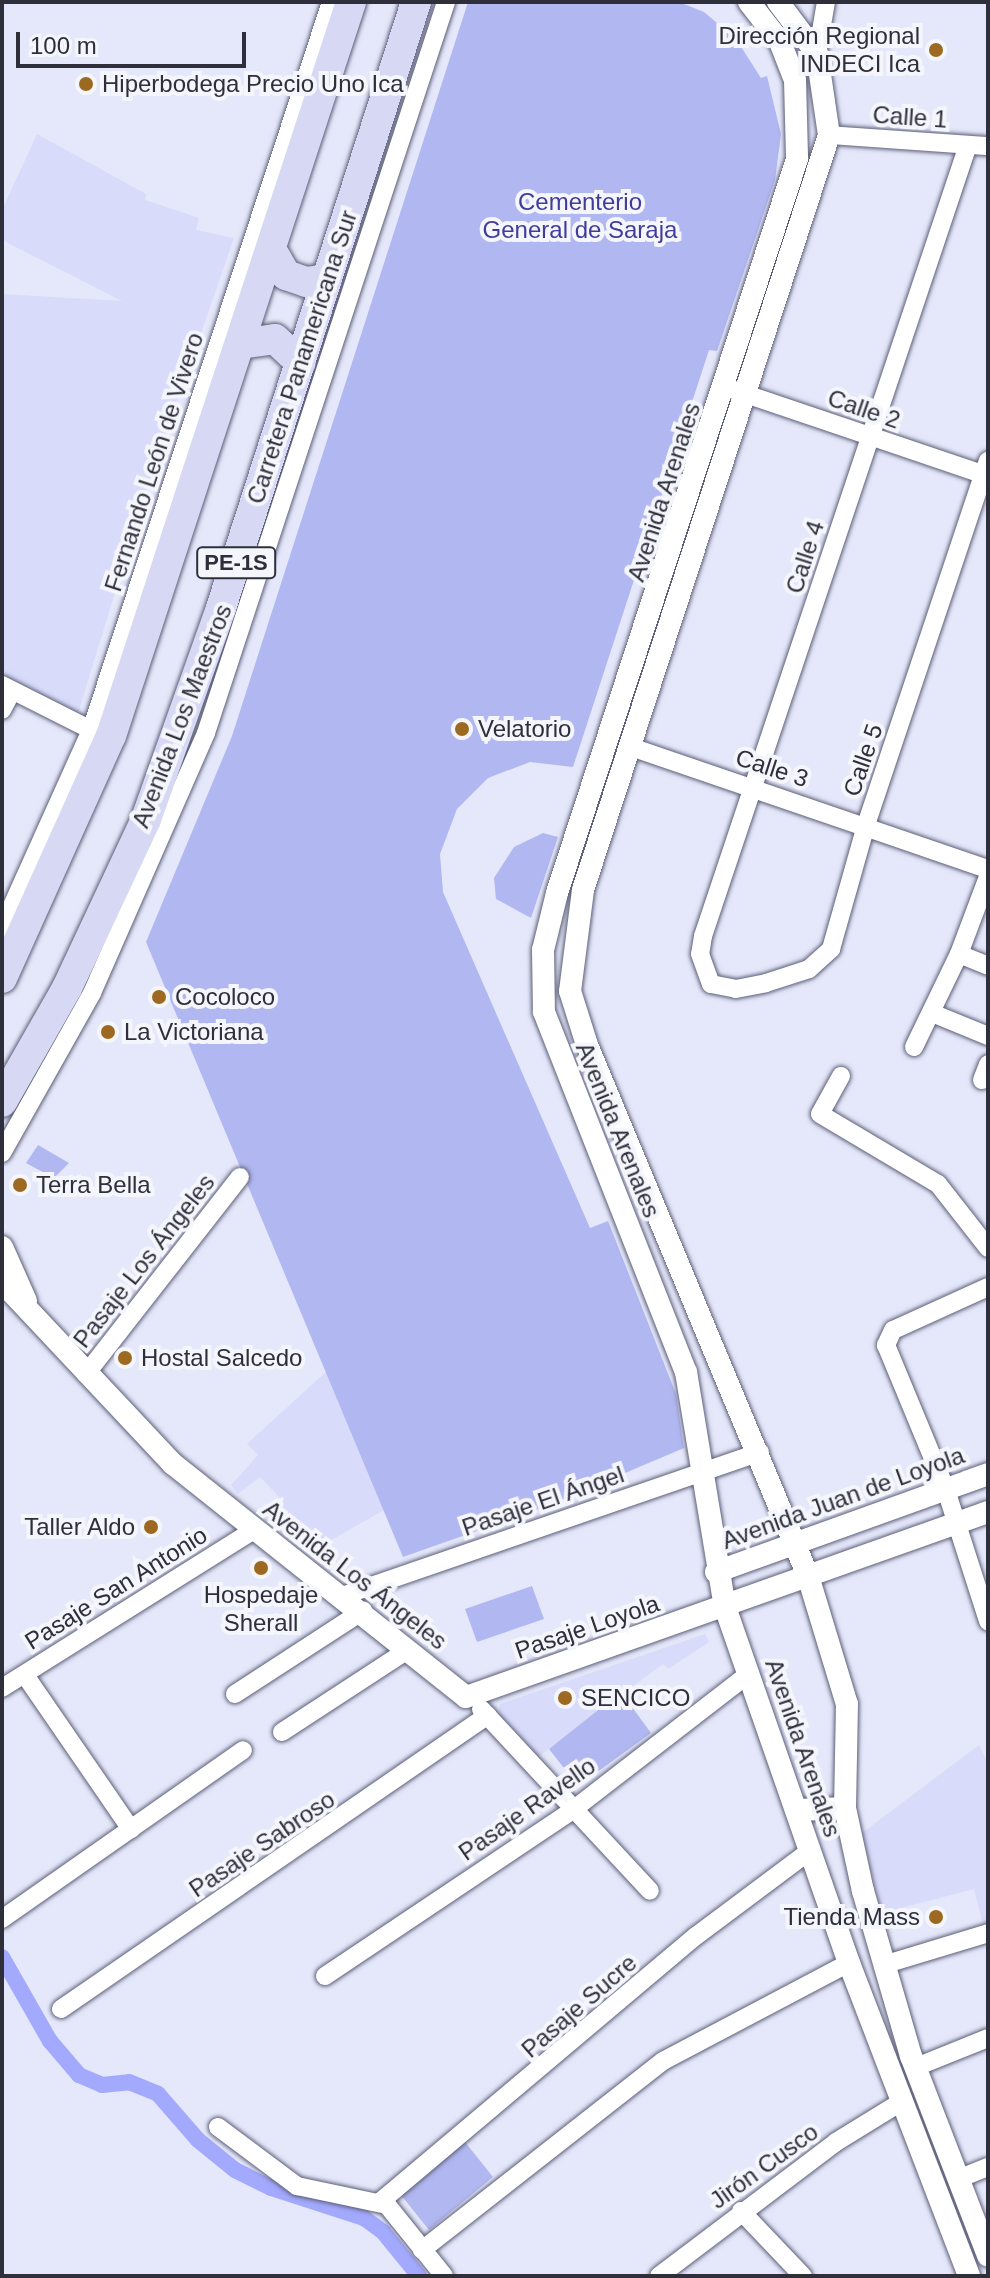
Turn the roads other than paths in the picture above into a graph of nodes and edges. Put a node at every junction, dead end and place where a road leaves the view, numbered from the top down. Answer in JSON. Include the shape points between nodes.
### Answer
{"nodes":[{"id":1,"x":331,"y":2,"type":"edge"},
{"id":2,"x":351,"y":2,"type":"edge"},
{"id":3,"x":416,"y":2,"type":"edge"},
{"id":4,"x":446,"y":2,"type":"edge"},
{"id":5,"x":749,"y":2,"type":"edge"},
{"id":6,"x":778,"y":2,"type":"edge"},
{"id":7,"x":826,"y":2,"type":"edge"},
{"id":8,"x":817,"y":54,"type":"junction"},
{"id":9,"x":829,"y":135,"type":"junction"},
{"id":10,"x":968,"y":145,"type":"junction"},
{"id":11,"x":988,"y":146,"type":"edge"},
{"id":12,"x":271,"y":249,"type":"junction"},
{"id":13,"x":327,"y":279,"type":"junction"},
{"id":14,"x":240,"y":344,"type":"junction"},
{"id":15,"x":301,"y":363,"type":"junction"},
{"id":16,"x":735,"y":390,"type":"junction"},
{"id":17,"x":870,"y":437,"type":"junction"},
{"id":18,"x":987,"y":471,"type":"edge"},
{"id":19,"x":7,"y":688,"type":"edge"},
{"id":20,"x":2,"y":710,"type":"edge"},
{"id":21,"x":91,"y":730,"type":"junction"},
{"id":22,"x":631,"y":747,"type":"junction"},
{"id":23,"x":753,"y":788,"type":"junction"},
{"id":24,"x":866,"y":825,"type":"junction"},
{"id":25,"x":988,"y":869,"type":"edge"},
{"id":26,"x":988,"y":877,"type":"edge"},
{"id":27,"x":2,"y":928,"type":"edge"},
{"id":28,"x":959,"y":954,"type":"junction"},
{"id":29,"x":988,"y":966,"type":"edge"},
{"id":30,"x":2,"y":978,"type":"edge"},
{"id":31,"x":711,"y":984,"type":"joint"},
{"id":32,"x":932,"y":1013,"type":"junction"},
{"id":33,"x":988,"y":1036,"type":"edge"},
{"id":34,"x":914,"y":1047,"type":"dead end"},
{"id":35,"x":841,"y":1076,"type":"dead end"},
{"id":36,"x":2,"y":1102,"type":"edge"},
{"id":37,"x":2,"y":1153,"type":"edge"},
{"id":38,"x":240,"y":1177,"type":"dead end"},
{"id":39,"x":2,"y":1247,"type":"edge"},
{"id":40,"x":988,"y":1248,"type":"edge"},
{"id":41,"x":2,"y":1282,"type":"edge"},
{"id":42,"x":988,"y":1287,"type":"edge"},
{"id":43,"x":26,"y":1303,"type":"junction"},
{"id":44,"x":86,"y":1374,"type":"junction"},
{"id":45,"x":760,"y":1452,"type":"junction"},
{"id":46,"x":703,"y":1472,"type":"junction"},
{"id":47,"x":988,"y":1474,"type":"edge"},
{"id":48,"x":946,"y":1490,"type":"junction"},
{"id":49,"x":988,"y":1512,"type":"edge"},
{"id":50,"x":956,"y":1525,"type":"junction"},
{"id":51,"x":255,"y":1529,"type":"junction"},
{"id":52,"x":795,"y":1544,"type":"junction"},
{"id":53,"x":716,"y":1572,"type":"junction"},
{"id":54,"x":808,"y":1576,"type":"junction"},
{"id":55,"x":342,"y":1596,"type":"junction"},
{"id":56,"x":725,"y":1607,"type":"junction"},
{"id":57,"x":363,"y":1611,"type":"junction"},
{"id":58,"x":988,"y":1621,"type":"edge"},
{"id":59,"x":408,"y":1650,"type":"junction"},
{"id":60,"x":750,"y":1673,"type":"junction"},
{"id":61,"x":25,"y":1675,"type":"junction"},
{"id":62,"x":2,"y":1688,"type":"edge"},
{"id":63,"x":235,"y":1694,"type":"dead end"},
{"id":64,"x":466,"y":1697,"type":"junction"},
{"id":65,"x":488,"y":1715,"type":"junction"},
{"id":66,"x":282,"y":1732,"type":"dead end"},
{"id":67,"x":243,"y":1750,"type":"dead end"},
{"id":68,"x":845,"y":1808,"type":"junction"},
{"id":69,"x":574,"y":1809,"type":"junction"},
{"id":70,"x":799,"y":1810,"type":"junction"},
{"id":71,"x":131,"y":1829,"type":"junction"},
{"id":72,"x":811,"y":1850,"type":"junction"},
{"id":73,"x":650,"y":1891,"type":"dead end"},
{"id":74,"x":2,"y":1919,"type":"edge"},
{"id":75,"x":988,"y":1933,"type":"edge"},
{"id":76,"x":849,"y":1963,"type":"junction"},
{"id":77,"x":883,"y":1965,"type":"junction"},
{"id":78,"x":325,"y":1976,"type":"dead end"},
{"id":79,"x":61,"y":2009,"type":"dead end"},
{"id":80,"x":988,"y":2038,"type":"edge"},
{"id":81,"x":916,"y":2067,"type":"junction"},
{"id":82,"x":901,"y":2102,"type":"junction"},
{"id":83,"x":218,"y":2127,"type":"dead end"},
{"id":84,"x":988,"y":2167,"type":"edge"},
{"id":85,"x":958,"y":2179,"type":"junction"},
{"id":86,"x":380,"y":2202,"type":"junction"},
{"id":87,"x":741,"y":2211,"type":"junction"},
{"id":88,"x":422,"y":2250,"type":"junction"},
{"id":89,"x":988,"y":2256,"type":"edge"},
{"id":90,"x":444,"y":2276,"type":"edge"},
{"id":91,"x":659,"y":2276,"type":"edge"},
{"id":92,"x":803,"y":2276,"type":"edge"},
{"id":93,"x":969,"y":2276,"type":"edge"}],
"edges":[{"from":1,"to":21,"type":"street","name":"Fernando León de Vivero"},
{"from":2,"to":12,"type":"highway","number":"PE-1S"},
{"from":3,"to":13,"type":"highway","name":"Carretera Panamericana Sur","number":"PE-1S"},
{"from":4,"to":37,"type":"street","name":"Avenida Los Maestros","via":[[206,733],[92,993]]},
{"from":5,"to":16,"type":"street","name":"Avenida Arenales","via":[[769,23],[789,62],[799,102],[799,139],[793,180]]},
{"from":6,"to":8,"type":"street","name":"Avenida Arenales"},
{"from":7,"to":8,"type":"street"},
{"from":8,"to":9,"type":"street","name":"Avenida Arenales"},
{"from":9,"to":10,"type":"street","name":"Calle 1"},
{"from":9,"to":16,"type":"street","name":"Avenida Arenales"},
{"from":10,"to":11,"type":"street","name":"Calle 1"},
{"from":10,"to":17,"type":"street","name":"Calle 4"},
{"from":12,"to":13,"type":"highway","via":[[286,275],[306,282]]},
{"from":12,"to":14,"type":"highway","number":"PE-1S"},
{"from":13,"to":15,"type":"highway","name":"Carretera Panamericana Sur","number":"PE-1S"},
{"from":14,"to":15,"type":"highway","via":[[275,339]]},
{"from":14,"to":30,"type":"highway","number":"PE-1S","via":[[111,736]]},
{"from":15,"to":36,"type":"highway","name":"Carretera Panamericana Sur","number":"PE-1S","via":[[146,819],[73,976]]},
{"from":16,"to":17,"type":"street","name":"Calle 2"},
{"from":16,"to":22,"type":"street","name":"Avenida Arenales"},
{"from":16,"to":46,"type":"street","name":"Avenida Arenales","via":[[564,872],[542,965],[547,1022],[686,1372]]},
{"from":17,"to":18,"type":"street","name":"Calle 2"},
{"from":17,"to":23,"type":"street","name":"Calle 4"},
{"from":18,"to":24,"type":"street","name":"Calle 5"},
{"from":19,"to":20,"type":"street"},
{"from":19,"to":21,"type":"street"},
{"from":21,"to":27,"type":"street","name":"Fernando León de Vivero"},
{"from":22,"to":23,"type":"street","name":"Calle 3"},
{"from":22,"to":45,"type":"street","name":"Avenida Arenales","via":[[577,914],[570,991],[587,1045]]},
{"from":23,"to":24,"type":"street","name":"Calle 3"},
{"from":23,"to":31,"type":"street","name":"Calle 4","via":[[703,936],[700,954]]},
{"from":24,"to":25,"type":"street","name":"Calle 3"},
{"from":24,"to":31,"type":"street","name":"Calle 5","via":[[831,949],[822,962],[736,989]]},
{"from":26,"to":28,"type":"street"},
{"from":28,"to":29,"type":"street"},
{"from":28,"to":32,"type":"street"},
{"from":32,"to":33,"type":"street"},
{"from":32,"to":34,"type":"street"},
{"from":35,"to":40,"type":"street","via":[[820,1114],[938,1184]]},
{"from":38,"to":44,"type":"street","name":"Pasaje Los Ángeles"},
{"from":39,"to":43,"type":"street","name":"Avenida Los Ángeles"},
{"from":41,"to":43,"type":"street","name":"Avenida Los Ángeles"},
{"from":42,"to":48,"type":"street","via":[[887,1336],[886,1345]]},
{"from":43,"to":44,"type":"street","name":"Avenida Los Ángeles"},
{"from":44,"to":51,"type":"street","name":"Avenida Los Ángeles","via":[[173,1464]]},
{"from":45,"to":46,"type":"street","name":"Pasaje El Ángel"},
{"from":45,"to":52,"type":"street","name":"Avenida Arenales"},
{"from":46,"to":53,"type":"street","name":"Avenida Arenales"},
{"from":46,"to":55,"type":"street","name":"Pasaje El Ángel"},
{"from":47,"to":48,"type":"street","name":"Avenida Juan de Loyola"},
{"from":48,"to":50,"type":"street"},
{"from":48,"to":52,"type":"street","name":"Avenida Juan de Loyola"},
{"from":49,"to":50,"type":"street"},
{"from":50,"to":54,"type":"street"},
{"from":50,"to":58,"type":"street"},
{"from":51,"to":55,"type":"street","name":"Avenida Los Ángeles"},
{"from":51,"to":61,"type":"street","name":"Pasaje San Antonio"},
{"from":52,"to":53,"type":"street","name":"Avenida Juan de Loyola"},
{"from":52,"to":54,"type":"street","name":"Avenida Arenales"},
{"from":53,"to":56,"type":"street","name":"Avenida Arenales"},
{"from":54,"to":56,"type":"street"},
{"from":54,"to":68,"type":"street","name":"Avenida Arenales","via":[[848,1713]]},
{"from":55,"to":57,"type":"street","name":"Avenida Los Ángeles"},
{"from":56,"to":60,"type":"street","name":"Avenida Arenales"},
{"from":56,"to":64,"type":"street","name":"Pasaje Loyola"},
{"from":57,"to":59,"type":"street","name":"Avenida Los Ángeles"},
{"from":57,"to":63,"type":"street"},
{"from":59,"to":64,"type":"street","name":"Avenida Los Ángeles"},
{"from":59,"to":66,"type":"street"},
{"from":60,"to":69,"type":"street","name":"Pasaje Ravello"},
{"from":60,"to":70,"type":"street","name":"Avenida Arenales"},
{"from":61,"to":62,"type":"street","name":"Pasaje San Antonio"},
{"from":61,"to":71,"type":"street"},
{"from":64,"to":65,"type":"street","name":"Avenida Los Ángeles"},
{"from":65,"to":69,"type":"street","name":"Avenida Los Ángeles"},
{"from":65,"to":79,"type":"street","name":"Pasaje Sabroso"},
{"from":67,"to":71,"type":"street"},
{"from":68,"to":70,"type":"street"},
{"from":68,"to":77,"type":"street","name":"Avenida Arenales"},
{"from":69,"to":73,"type":"street","name":"Avenida Los Ángeles"},
{"from":69,"to":78,"type":"street","name":"Pasaje Ravello"},
{"from":70,"to":72,"type":"street","name":"Avenida Arenales"},
{"from":71,"to":74,"type":"street"},
{"from":72,"to":76,"type":"street","name":"Avenida Arenales"},
{"from":72,"to":86,"type":"street","name":"Pasaje Sucre","via":[[696,1936]]},
{"from":75,"to":77,"type":"street"},
{"from":76,"to":82,"type":"street","name":"Avenida Arenales"},
{"from":76,"to":88,"type":"street","via":[[663,2061]]},
{"from":77,"to":81,"type":"street","name":"Avenida Arenales"},
{"from":80,"to":81,"type":"street"},
{"from":81,"to":85,"type":"street","name":"Avenida Arenales"},
{"from":82,"to":87,"type":"street","name":"Jirón Cusco"},
{"from":82,"to":93,"type":"street","name":"Avenida Arenales"},
{"from":83,"to":86,"type":"street","via":[[297,2186]]},
{"from":84,"to":85,"type":"street"},
{"from":85,"to":89,"type":"street","name":"Avenida Arenales"},
{"from":86,"to":88,"type":"street","via":[[402,2220]]},
{"from":87,"to":91,"type":"street","name":"Jirón Cusco"},
{"from":87,"to":92,"type":"street"},
{"from":88,"to":90,"type":"street"}]}
